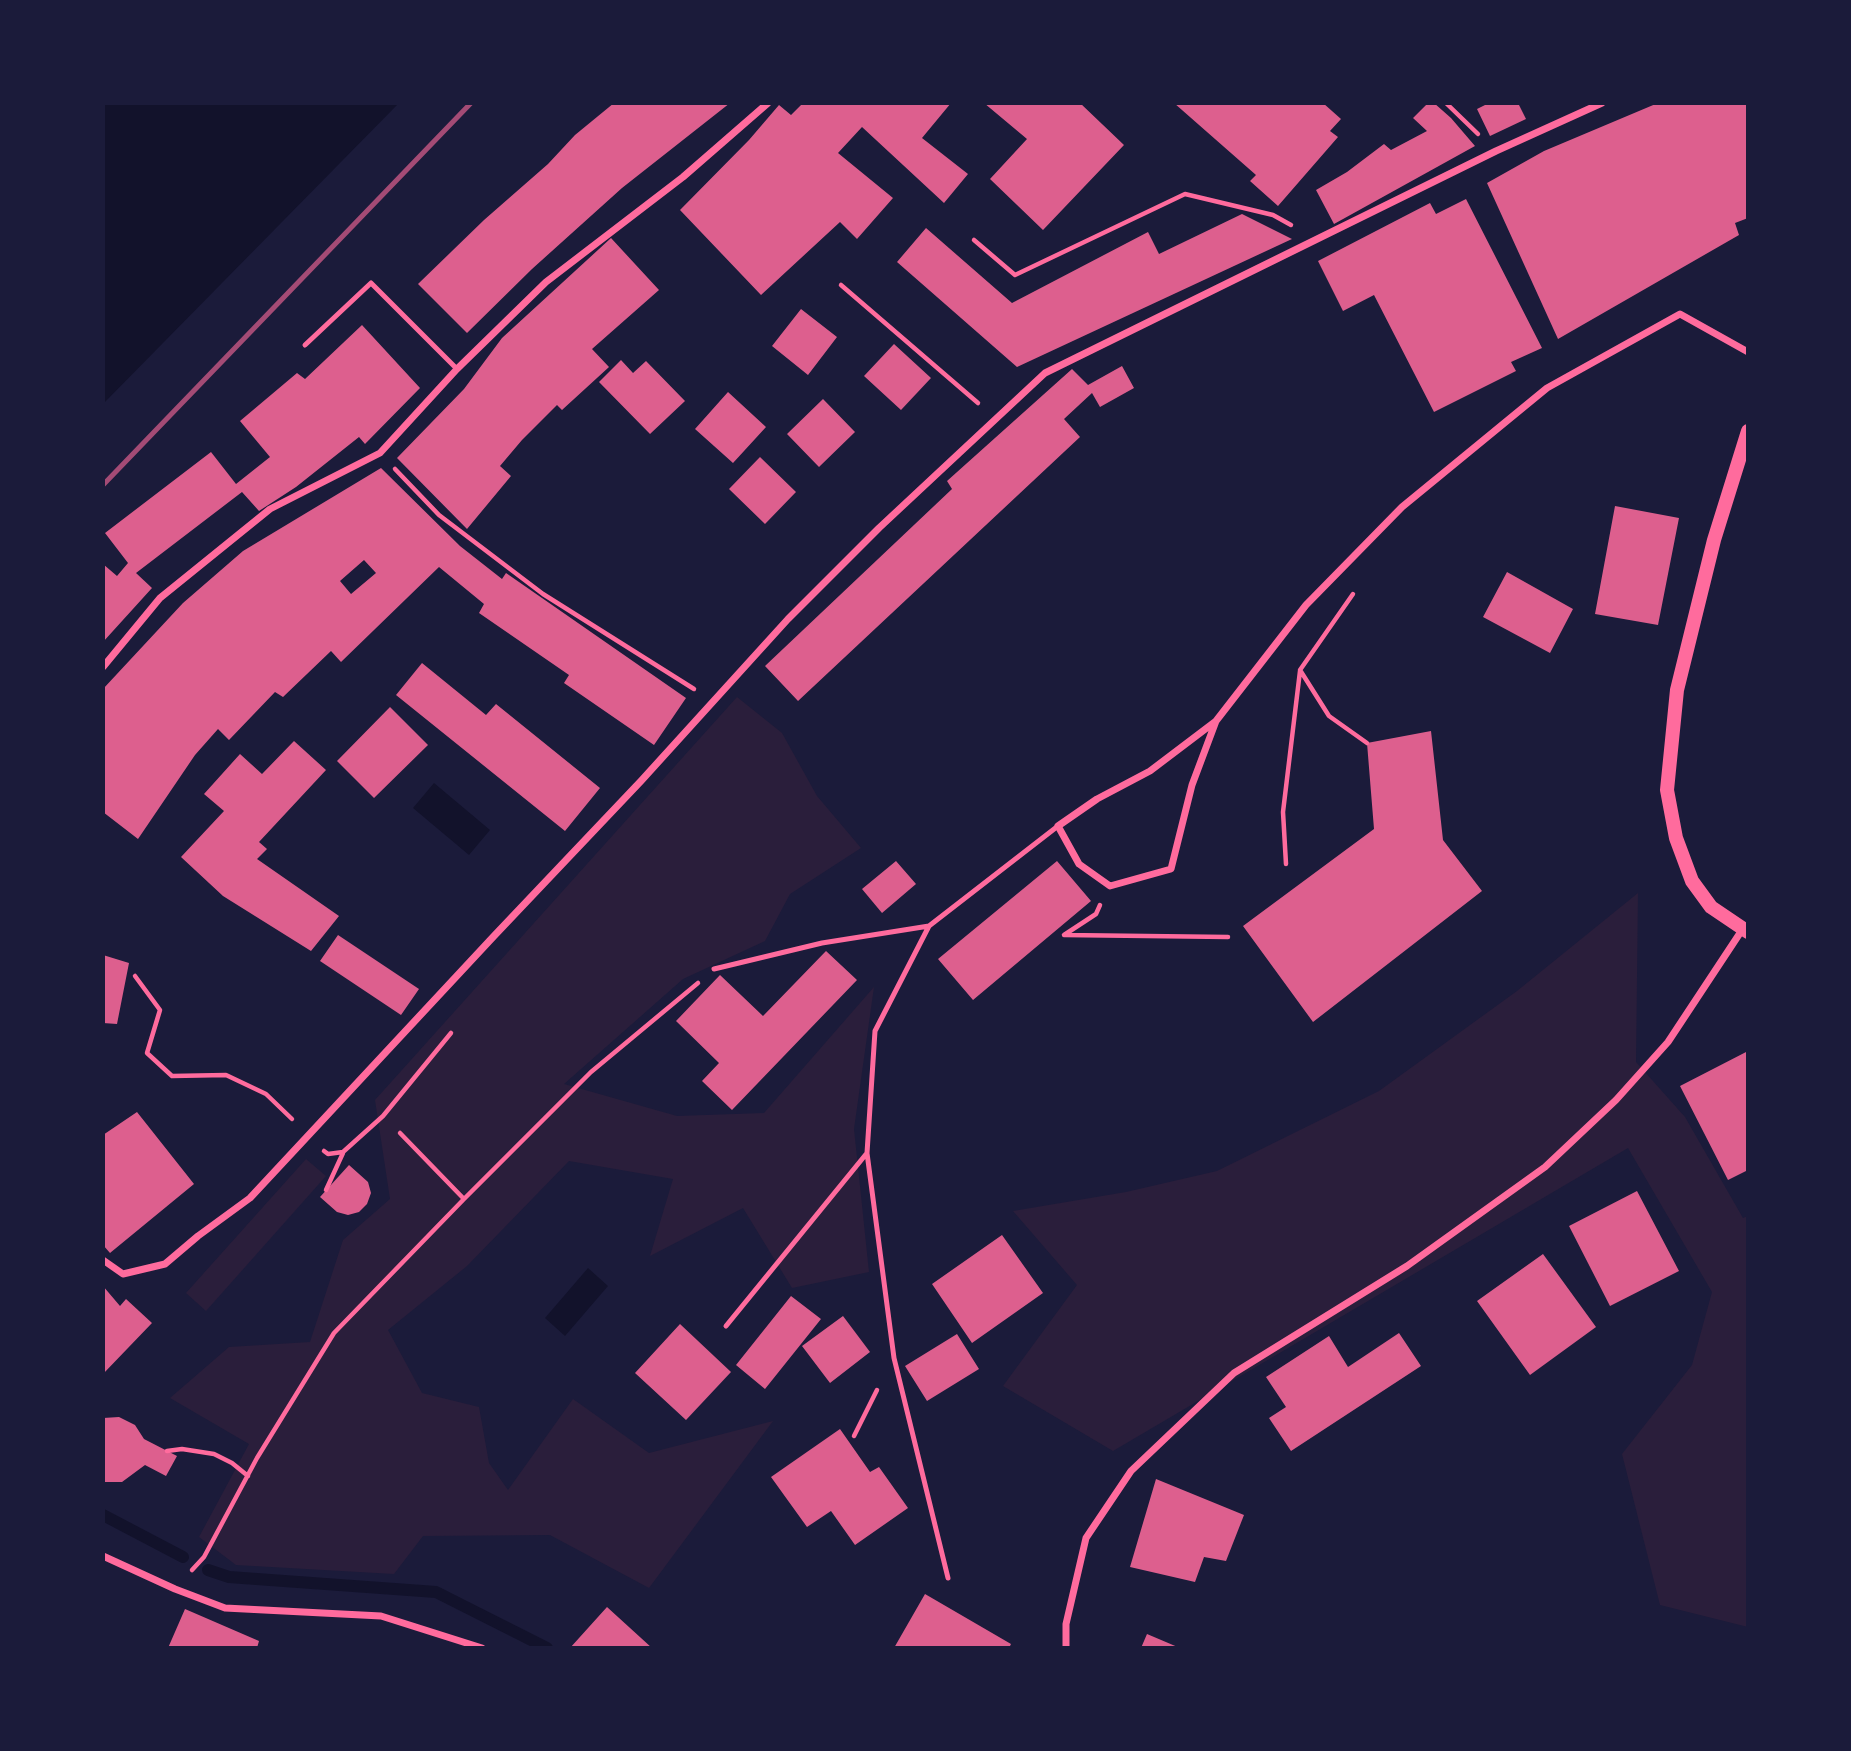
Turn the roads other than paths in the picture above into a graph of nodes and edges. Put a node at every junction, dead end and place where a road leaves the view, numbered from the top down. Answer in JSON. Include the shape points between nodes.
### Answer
{"nodes":[{"id":1,"x":768,"y":103,"type":"edge"},
{"id":2,"x":1602,"y":103,"type":"edge"},
{"id":3,"x":305,"y":345,"type":"dead end"},
{"id":4,"x":1748,"y":352,"type":"edge"},
{"id":5,"x":457,"y":369,"type":"junction"},
{"id":6,"x":1748,"y":431,"type":"edge"},
{"id":7,"x":103,"y":667,"type":"edge"},
{"id":8,"x":1216,"y":721,"type":"junction"},
{"id":9,"x":1058,"y":826,"type":"junction"},
{"id":10,"x":929,"y":926,"type":"junction"},
{"id":11,"x":1745,"y":931,"type":"edge"},
{"id":12,"x":714,"y":969,"type":"road end"},
{"id":13,"x":867,"y":1153,"type":"junction"},
{"id":14,"x":103,"y":1260,"type":"edge"},
{"id":15,"x":726,"y":1326,"type":"dead end"},
{"id":16,"x":103,"y":1556,"type":"edge"},
{"id":17,"x":948,"y":1578,"type":"dead end"},
{"id":18,"x":482,"y":1648,"type":"edge"},
{"id":19,"x":1066,"y":1648,"type":"edge"}],
"edges":[{"from":1,"to":5,"type":"street","via":[[683,177],[546,282]]},
{"from":2,"to":14,"type":"street","via":[[1496,150],[1045,373],[788,619],[250,1198],[165,1264],[124,1274]]},
{"from":3,"to":5,"type":"lane","via":[[371,283]]},
{"from":4,"to":8,"type":"street","via":[[1680,314],[1547,388],[1402,507],[1306,605]]},
{"from":5,"to":7,"type":"street","via":[[380,453],[270,509],[160,598]]},
{"from":6,"to":11,"type":"main road","via":[[1714,540],[1677,690],[1667,790],[1676,838],[1692,881],[1712,907]]},
{"from":8,"to":9,"type":"street","via":[[1150,771]]},
{"from":8,"to":9,"type":"street","via":[[1192,785],[1171,869],[1110,886],[1079,864]]},
{"from":9,"to":10,"type":"lane"},
{"from":10,"to":12,"type":"lane","via":[[822,943]]},
{"from":10,"to":13,"type":"lane","via":[[874,1031]]},
{"from":11,"to":19,"type":"street","via":[[1668,1042],[1616,1100],[1545,1167],[1407,1266],[1234,1373],[1132,1471],[1086,1538],[1066,1624]]},
{"from":13,"to":15,"type":"lane"},
{"from":13,"to":17,"type":"lane","via":[[894,1358]]},
{"from":16,"to":18,"type":"street","via":[[225,1608],[381,1616]]}]}
